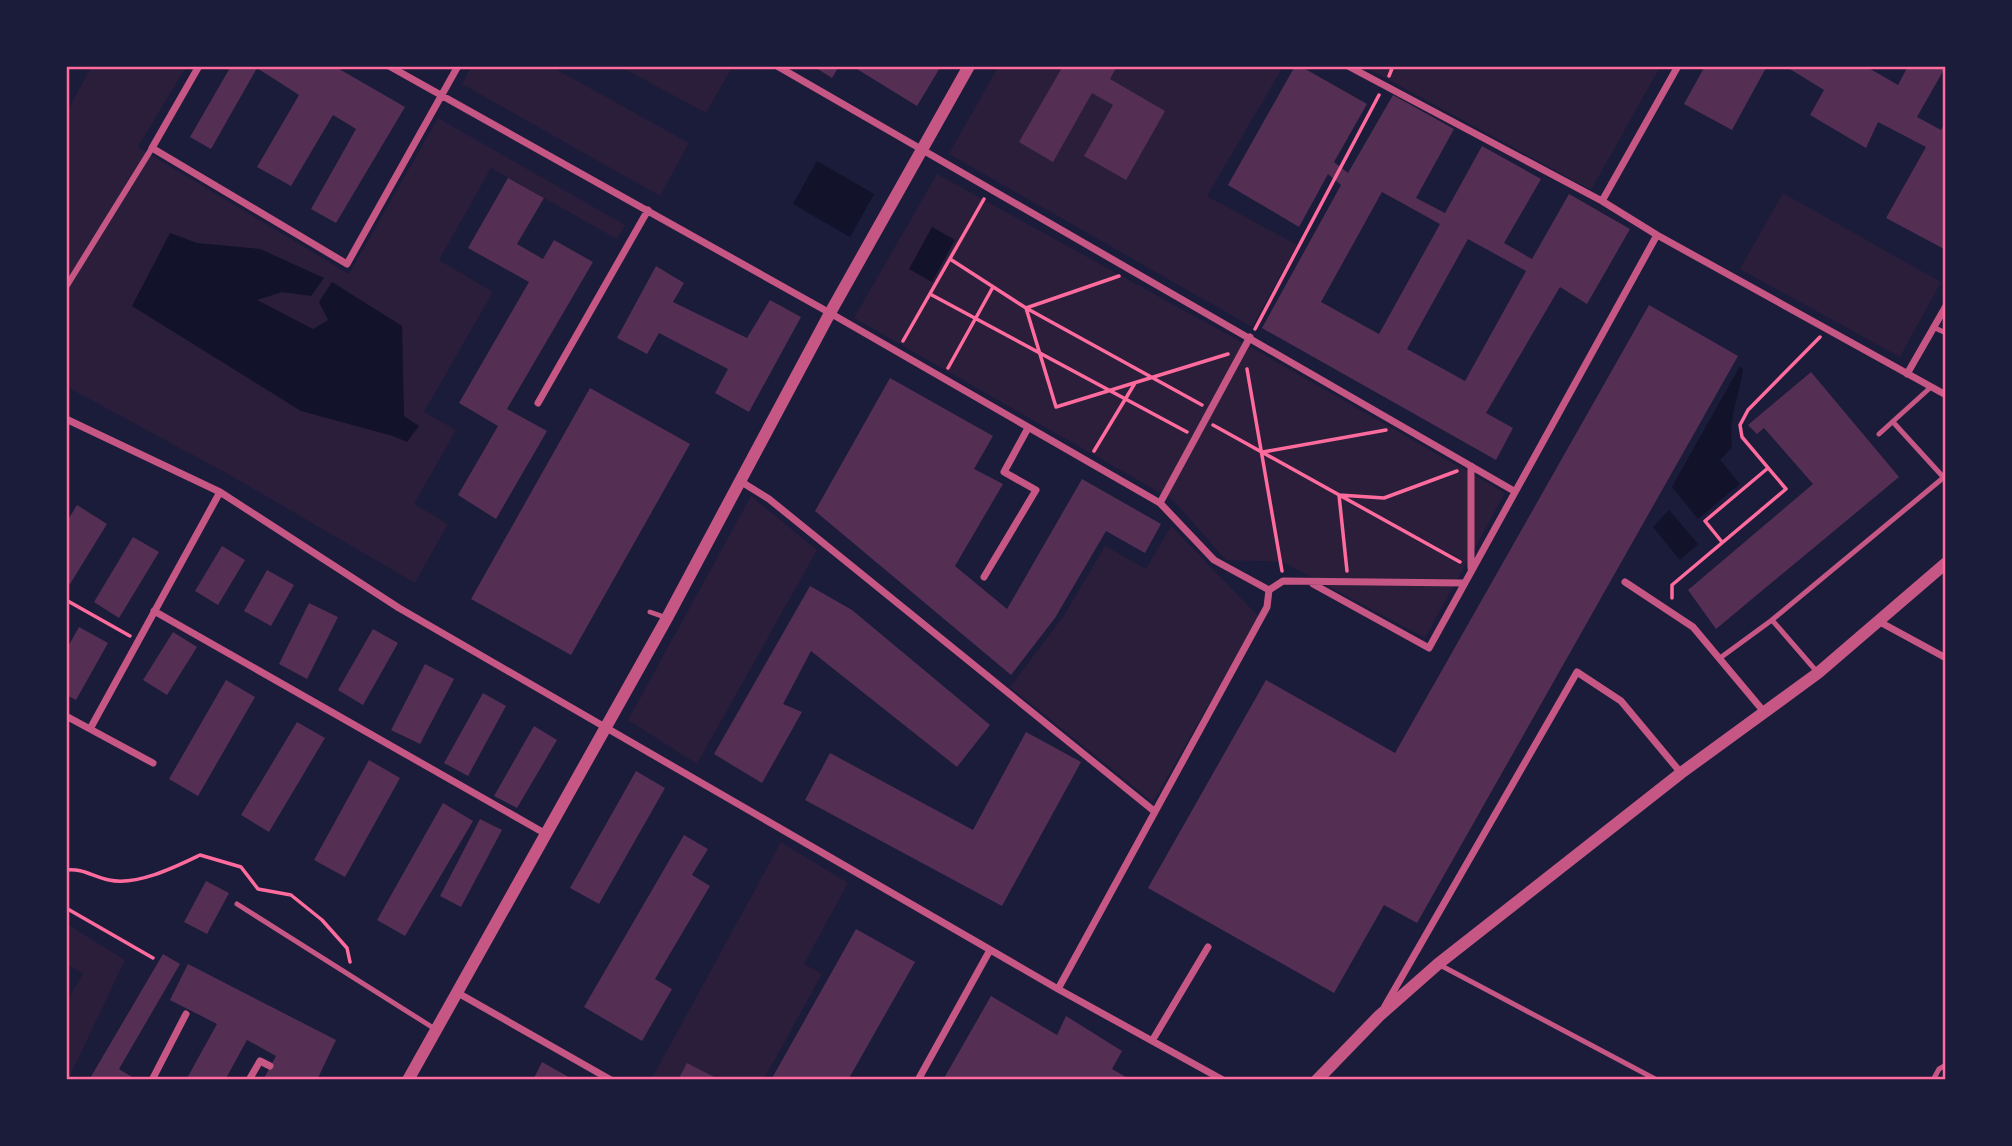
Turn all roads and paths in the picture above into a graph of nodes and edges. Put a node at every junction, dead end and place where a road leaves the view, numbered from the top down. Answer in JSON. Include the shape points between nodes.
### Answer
{"nodes":[{"id":1,"x":200,"y":66,"type":"edge"},
{"id":2,"x":389,"y":66,"type":"edge"},
{"id":3,"x":458,"y":66,"type":"edge"},
{"id":4,"x":777,"y":66,"type":"edge"},
{"id":5,"x":969,"y":66,"type":"edge"},
{"id":6,"x":1348,"y":66,"type":"edge"},
{"id":7,"x":1678,"y":66,"type":"edge"},
{"id":8,"x":1385,"y":85,"type":"junction"},
{"id":9,"x":442,"y":96,"type":"junction"},
{"id":10,"x":152,"y":148,"type":"junction"},
{"id":11,"x":924,"y":150,"type":"junction"},
{"id":12,"x":990,"y":189,"type":"junction"},
{"id":13,"x":1602,"y":201,"type":"junction"},
{"id":14,"x":648,"y":210,"type":"junction"},
{"id":15,"x":1657,"y":235,"type":"junction"},
{"id":16,"x":950,"y":260,"type":"junction"},
{"id":17,"x":1134,"y":271,"type":"junction"},
{"id":18,"x":66,"y":287,"type":"edge"},
{"id":19,"x":993,"y":287,"type":"junction"},
{"id":20,"x":930,"y":294,"type":"junction"},
{"id":21,"x":1945,"y":306,"type":"edge"},
{"id":22,"x":1026,"y":308,"type":"junction"},
{"id":23,"x":830,"y":313,"type":"junction"},
{"id":24,"x":976,"y":318,"type":"junction"},
{"id":25,"x":1933,"y":327,"type":"junction"},
{"id":26,"x":1827,"y":330,"type":"junction"},
{"id":27,"x":1945,"y":334,"type":"edge"},
{"id":28,"x":1250,"y":337,"type":"junction"},
{"id":29,"x":1244,"y":349,"type":"junction"},
{"id":30,"x":896,"y":352,"type":"junction"},
{"id":31,"x":1040,"y":353,"type":"junction"},
{"id":32,"x":1907,"y":374,"type":"junction"},
{"id":33,"x":942,"y":378,"type":"junction"},
{"id":34,"x":1150,"y":378,"type":"junction"},
{"id":35,"x":1135,"y":383,"type":"junction"},
{"id":36,"x":1931,"y":387,"type":"junction"},
{"id":37,"x":1109,"y":391,"type":"junction"},
{"id":38,"x":1945,"y":395,"type":"edge"},
{"id":39,"x":1126,"y":400,"type":"junction"},
{"id":40,"x":538,"y":403,"type":"dead end"},
{"id":41,"x":1211,"y":410,"type":"junction"},
{"id":42,"x":66,"y":419,"type":"edge"},
{"id":43,"x":1205,"y":421,"type":"junction"},
{"id":44,"x":1893,"y":422,"type":"junction"},
{"id":45,"x":1404,"y":427,"type":"junction"},
{"id":46,"x":1028,"y":428,"type":"junction"},
{"id":47,"x":1879,"y":434,"type":"dead end"},
{"id":48,"x":1196,"y":437,"type":"junction"},
{"id":49,"x":1261,"y":452,"type":"junction"},
{"id":50,"x":1087,"y":461,"type":"junction"},
{"id":51,"x":1471,"y":466,"type":"junction"},
{"id":52,"x":1768,"y":467,"type":"junction"},
{"id":53,"x":1945,"y":479,"type":"edge"},
{"id":54,"x":740,"y":480,"type":"junction"},
{"id":55,"x":1514,"y":491,"type":"junction"},
{"id":56,"x":220,"y":492,"type":"junction"},
{"id":57,"x":1339,"y":495,"type":"junction"},
{"id":58,"x":1160,"y":503,"type":"junction"},
{"id":59,"x":1722,"y":542,"type":"junction"},
{"id":60,"x":1945,"y":563,"type":"edge"},
{"id":61,"x":1471,"y":569,"type":"junction"},
{"id":62,"x":984,"y":577,"type":"dead end"},
{"id":63,"x":1283,"y":581,"type":"junction"},
{"id":64,"x":1625,"y":582,"type":"dead end"},
{"id":65,"x":1312,"y":583,"type":"junction"},
{"id":66,"x":1463,"y":583,"type":"junction"},
{"id":67,"x":1348,"y":584,"type":"junction"},
{"id":68,"x":1269,"y":590,"type":"junction"},
{"id":69,"x":66,"y":600,"type":"edge"},
{"id":70,"x":154,"y":611,"type":"junction"},
{"id":71,"x":650,"y":612,"type":"dead end"},
{"id":72,"x":1669,"y":612,"type":"junction"},
{"id":73,"x":667,"y":618,"type":"junction"},
{"id":74,"x":1772,"y":620,"type":"junction"},
{"id":75,"x":1878,"y":621,"type":"junction"},
{"id":76,"x":138,"y":641,"type":"junction"},
{"id":77,"x":1720,"y":658,"type":"junction"},
{"id":78,"x":1945,"y":658,"type":"edge"},
{"id":79,"x":1818,"y":673,"type":"junction"},
{"id":80,"x":1765,"y":713,"type":"junction"},
{"id":81,"x":66,"y":716,"type":"edge"},
{"id":82,"x":605,"y":727,"type":"junction"},
{"id":83,"x":90,"y":729,"type":"junction"},
{"id":84,"x":153,"y":763,"type":"dead end"},
{"id":85,"x":1681,"y":774,"type":"junction"},
{"id":86,"x":1154,"y":811,"type":"junction"},
{"id":87,"x":546,"y":834,"type":"junction"},
{"id":88,"x":78,"y":869,"type":"dead end"},
{"id":89,"x":66,"y":870,"type":"edge"},
{"id":90,"x":237,"y":904,"type":"dead end"},
{"id":91,"x":66,"y":908,"type":"edge"},
{"id":92,"x":1208,"y":947,"type":"dead end"},
{"id":93,"x":990,"y":950,"type":"junction"},
{"id":94,"x":153,"y":958,"type":"dead end"},
{"id":95,"x":1438,"y":964,"type":"junction"},
{"id":96,"x":1058,"y":989,"type":"junction"},
{"id":97,"x":458,"y":993,"type":"junction"},
{"id":98,"x":187,"y":1014,"type":"dead end"},
{"id":99,"x":1379,"y":1016,"type":"junction"},
{"id":100,"x":436,"y":1030,"type":"junction"},
{"id":101,"x":1152,"y":1041,"type":"junction"},
{"id":102,"x":1945,"y":1065,"type":"edge"},
{"id":103,"x":270,"y":1066,"type":"dead end"},
{"id":104,"x":152,"y":1080,"type":"edge"},
{"id":105,"x":249,"y":1080,"type":"edge"},
{"id":106,"x":408,"y":1080,"type":"edge"},
{"id":107,"x":611,"y":1080,"type":"edge"},
{"id":108,"x":918,"y":1080,"type":"edge"},
{"id":109,"x":1223,"y":1080,"type":"edge"},
{"id":110,"x":1317,"y":1080,"type":"edge"},
{"id":111,"x":1657,"y":1080,"type":"edge"},
{"id":112,"x":1933,"y":1080,"type":"edge"}],
"edges":[{"from":1,"to":10,"type":"street"},
{"from":2,"to":9,"type":"street"},
{"from":3,"to":9,"type":"street"},
{"from":4,"to":11,"type":"street"},
{"from":5,"to":11,"type":"street"},
{"from":6,"to":8,"type":"street"},
{"from":7,"to":13,"type":"street"},
{"from":8,"to":13,"type":"street"},
{"from":8,"to":28,"type":"path"},
{"from":9,"to":10,"type":"street","via":[[347,264]]},
{"from":9,"to":14,"type":"street"},
{"from":10,"to":18,"type":"street"},
{"from":11,"to":12,"type":"street"},
{"from":11,"to":23,"type":"street"},
{"from":12,"to":16,"type":"path"},
{"from":12,"to":17,"type":"street"},
{"from":13,"to":15,"type":"street"},
{"from":14,"to":23,"type":"street"},
{"from":14,"to":40,"type":"street"},
{"from":15,"to":26,"type":"street"},
{"from":15,"to":55,"type":"street"},
{"from":16,"to":19,"type":"path"},
{"from":16,"to":20,"type":"path"},
{"from":17,"to":22,"type":"path"},
{"from":17,"to":28,"type":"street"},
{"from":19,"to":22,"type":"path"},
{"from":19,"to":24,"type":"path"},
{"from":20,"to":24,"type":"path"},
{"from":20,"to":30,"type":"path"},
{"from":21,"to":25,"type":"street"},
{"from":22,"to":31,"type":"path"},
{"from":22,"to":34,"type":"path"},
{"from":23,"to":30,"type":"street"},
{"from":23,"to":54,"type":"street"},
{"from":24,"to":31,"type":"path"},
{"from":24,"to":33,"type":"path"},
{"from":25,"to":27,"type":"lane"},
{"from":25,"to":32,"type":"street"},
{"from":26,"to":32,"type":"street"},
{"from":26,"to":52,"type":"path","via":[[1748,410],[1740,425],[1741,438]]},
{"from":28,"to":29,"type":"street"},
{"from":28,"to":45,"type":"street"},
{"from":29,"to":34,"type":"path"},
{"from":29,"to":41,"type":"street"},
{"from":29,"to":49,"type":"path"},
{"from":30,"to":33,"type":"street"},
{"from":31,"to":37,"type":"path"},
{"from":31,"to":37,"type":"path","via":[[1056,407]]},
{"from":32,"to":36,"type":"street"},
{"from":33,"to":46,"type":"street"},
{"from":34,"to":35,"type":"path"},
{"from":34,"to":41,"type":"path"},
{"from":35,"to":37,"type":"path"},
{"from":35,"to":39,"type":"path"},
{"from":36,"to":38,"type":"street"},
{"from":36,"to":44,"type":"lane"},
{"from":37,"to":39,"type":"path"},
{"from":39,"to":48,"type":"path"},
{"from":39,"to":50,"type":"path"},
{"from":41,"to":43,"type":"street"},
{"from":42,"to":56,"type":"street"},
{"from":43,"to":48,"type":"street"},
{"from":43,"to":49,"type":"path"},
{"from":44,"to":47,"type":"lane"},
{"from":44,"to":53,"type":"lane"},
{"from":45,"to":49,"type":"path"},
{"from":45,"to":51,"type":"street"},
{"from":46,"to":50,"type":"street"},
{"from":46,"to":62,"type":"street","via":[[1004,472],[1036,490]]},
{"from":48,"to":58,"type":"street"},
{"from":49,"to":57,"type":"path"},
{"from":49,"to":63,"type":"path"},
{"from":50,"to":58,"type":"street"},
{"from":51,"to":55,"type":"street"},
{"from":51,"to":57,"type":"path","via":[[1384,498]]},
{"from":51,"to":61,"type":"street"},
{"from":52,"to":59,"type":"path","via":[[1705,521]]},
{"from":52,"to":59,"type":"path","via":[[1786,489]]},
{"from":53,"to":74,"type":"lane"},
{"from":54,"to":73,"type":"street"},
{"from":54,"to":86,"type":"street"},
{"from":55,"to":61,"type":"street"},
{"from":56,"to":70,"type":"street"},
{"from":56,"to":82,"type":"street","via":[[399,608]]},
{"from":57,"to":61,"type":"path"},
{"from":57,"to":67,"type":"path"},
{"from":58,"to":68,"type":"street","via":[[1214,560]]},
{"from":59,"to":72,"type":"path","via":[[1672,585]]},
{"from":60,"to":75,"type":"street"},
{"from":61,"to":66,"type":"street"},
{"from":63,"to":65,"type":"street"},
{"from":63,"to":68,"type":"street"},
{"from":64,"to":72,"type":"street"},
{"from":65,"to":66,"type":"street","via":[[1429,648]]},
{"from":65,"to":67,"type":"street"},
{"from":66,"to":67,"type":"street"},
{"from":68,"to":86,"type":"street","via":[[1267,607]]},
{"from":69,"to":76,"type":"path"},
{"from":70,"to":76,"type":"street"},
{"from":70,"to":87,"type":"street"},
{"from":71,"to":73,"type":"lane"},
{"from":72,"to":77,"type":"street","via":[[1693,627]]},
{"from":73,"to":82,"type":"street"},
{"from":74,"to":77,"type":"lane"},
{"from":74,"to":79,"type":"lane"},
{"from":75,"to":78,"type":"street"},
{"from":75,"to":79,"type":"street"},
{"from":76,"to":83,"type":"street"},
{"from":77,"to":80,"type":"street"},
{"from":79,"to":80,"type":"street"},
{"from":80,"to":85,"type":"street"},
{"from":81,"to":83,"type":"street"},
{"from":82,"to":87,"type":"street"},
{"from":82,"to":93,"type":"street"},
{"from":83,"to":84,"type":"street"},
{"from":85,"to":95,"type":"street"},
{"from":85,"to":99,"type":"street","via":[[1621,701],[1577,672]]},
{"from":86,"to":96,"type":"street"},
{"from":87,"to":97,"type":"street"},
{"from":88,"to":89,"type":"path"},
{"from":90,"to":100,"type":"lane"},
{"from":91,"to":94,"type":"path"},
{"from":92,"to":101,"type":"street"},
{"from":93,"to":96,"type":"street"},
{"from":93,"to":108,"type":"street"},
{"from":95,"to":99,"type":"street"},
{"from":95,"to":111,"type":"lane"},
{"from":96,"to":101,"type":"street"},
{"from":97,"to":100,"type":"street"},
{"from":97,"to":107,"type":"street"},
{"from":98,"to":104,"type":"street"},
{"from":99,"to":110,"type":"street"},
{"from":100,"to":106,"type":"street"},
{"from":101,"to":109,"type":"street"},
{"from":102,"to":112,"type":"lane"},
{"from":103,"to":105,"type":"street","via":[[260,1061]]}]}
